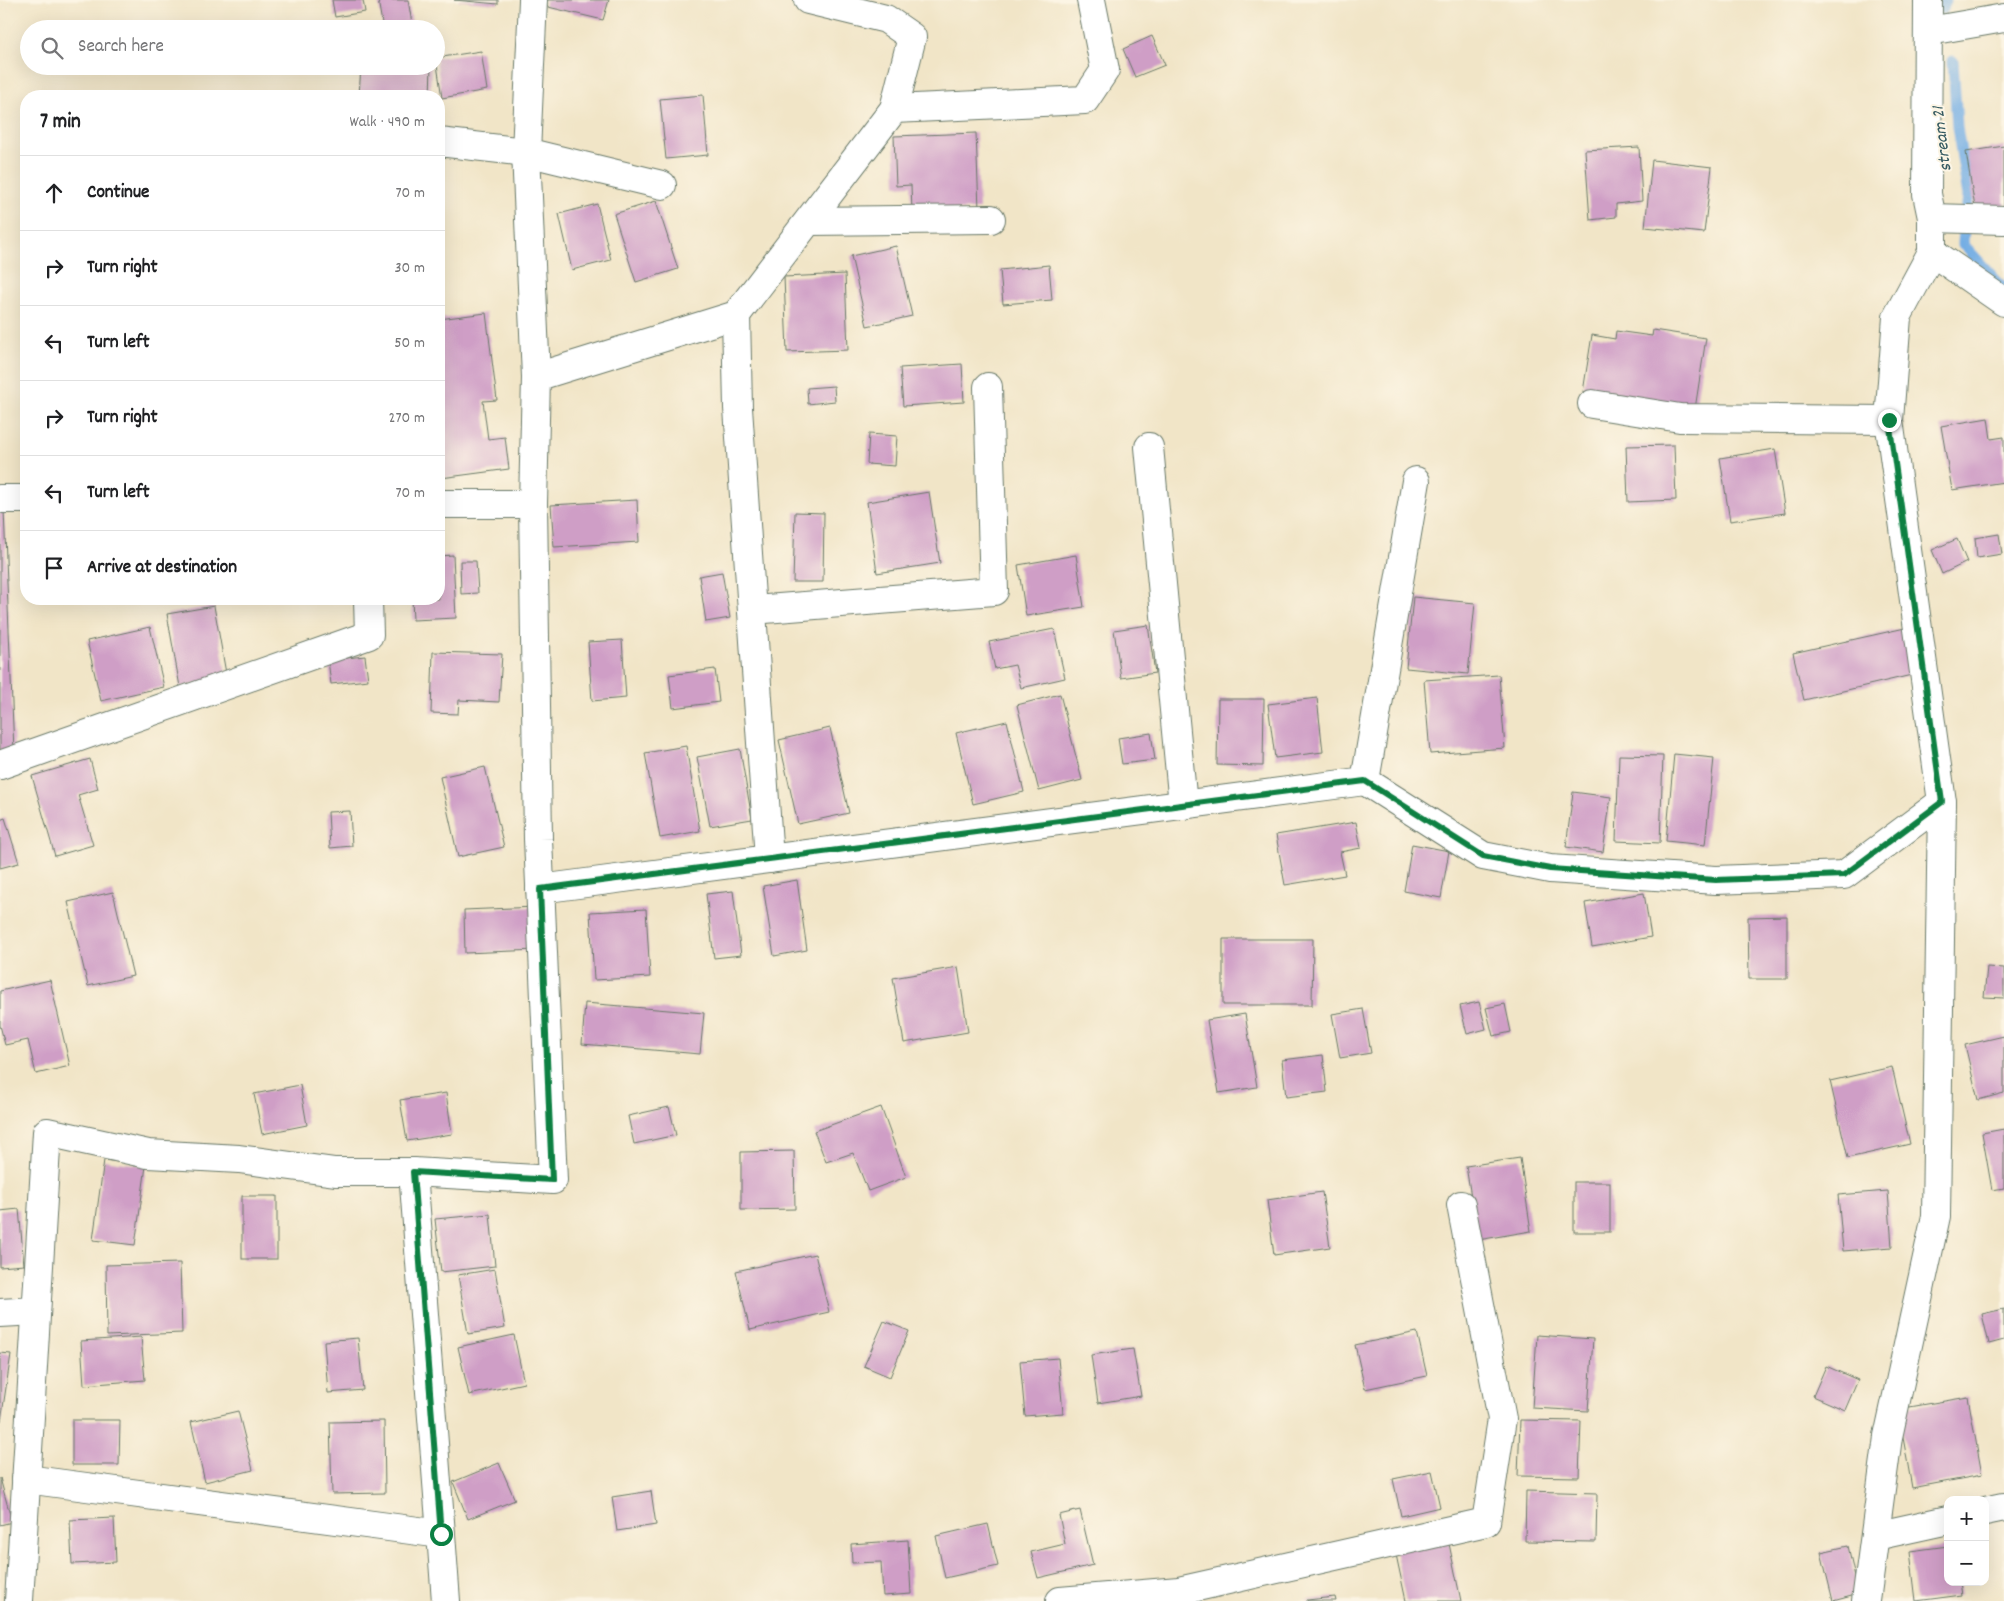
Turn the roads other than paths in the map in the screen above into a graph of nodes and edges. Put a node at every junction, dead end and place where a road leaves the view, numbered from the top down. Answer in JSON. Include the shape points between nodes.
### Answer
{"nodes":[{"id":1,"x":532,"y":0,"type":"edge"},
{"id":2,"x":808,"y":0,"type":"edge"},
{"id":3,"x":1090,"y":0,"type":"edge"},
{"id":4,"x":1928,"y":0,"type":"edge"},
{"id":5,"x":2004,"y":18,"type":"edge"},
{"id":6,"x":1930,"y":31,"type":"junction"},
{"id":7,"x":894,"y":109,"type":"junction"},
{"id":8,"x":445,"y":143,"type":"edge"},
{"id":9,"x":526,"y":152,"type":"junction"},
{"id":10,"x":662,"y":185,"type":"dead end"},
{"id":11,"x":1932,"y":218,"type":"junction"},
{"id":12,"x":991,"y":219,"type":"dead end"},
{"id":13,"x":2004,"y":220,"type":"edge"},
{"id":14,"x":809,"y":221,"type":"junction"},
{"id":15,"x":1932,"y":252,"type":"junction"},
{"id":16,"x":2004,"y":302,"type":"edge"},
{"id":17,"x":736,"y":315,"type":"junction"},
{"id":18,"x":536,"y":377,"type":"junction"},
{"id":19,"x":988,"y":387,"type":"dead end"},
{"id":20,"x":1592,"y":404,"type":"dead end"},
{"id":21,"x":1889,"y":420,"type":"junction"},
{"id":22,"x":1149,"y":446,"type":"dead end"},
{"id":23,"x":1416,"y":481,"type":"dead end"},
{"id":24,"x":0,"y":499,"type":"edge"},
{"id":25,"x":20,"y":499,"type":"edge"},
{"id":26,"x":445,"y":504,"type":"edge"},
{"id":27,"x":533,"y":504,"type":"junction"},
{"id":28,"x":368,"y":605,"type":"edge"},
{"id":29,"x":752,"y":610,"type":"junction"},
{"id":30,"x":0,"y":764,"type":"edge"},
{"id":31,"x":1365,"y":781,"type":"junction"},
{"id":32,"x":1942,"y":802,"type":"junction"},
{"id":33,"x":1183,"y":805,"type":"junction"},
{"id":34,"x":769,"y":859,"type":"junction"},
{"id":35,"x":540,"y":889,"type":"junction"},
{"id":36,"x":413,"y":1172,"type":"junction"},
{"id":37,"x":1460,"y":1205,"type":"dead end"},
{"id":38,"x":36,"y":1311,"type":"junction"},
{"id":39,"x":0,"y":1313,"type":"edge"},
{"id":40,"x":26,"y":1478,"type":"junction"},
{"id":41,"x":2004,"y":1507,"type":"edge"},
{"id":42,"x":1989,"y":1510,"type":"edge"},
{"id":43,"x":1944,"y":1521,"type":"edge"},
{"id":44,"x":441,"y":1534,"type":"junction"},
{"id":45,"x":1875,"y":1536,"type":"junction"},
{"id":46,"x":19,"y":1601,"type":"edge"},
{"id":47,"x":446,"y":1601,"type":"edge"},
{"id":48,"x":1060,"y":1601,"type":"edge"},
{"id":49,"x":1866,"y":1601,"type":"edge"}],
"edges":[{"from":1,"to":9,"type":"street"},
{"from":2,"to":7,"type":"street","via":[[886,19],[912,37]]},
{"from":3,"to":7,"type":"street","via":[[1105,70],[1085,100]]},
{"from":4,"to":6,"type":"street"},
{"from":5,"to":6,"type":"street"},
{"from":6,"to":11,"type":"street","via":[[1927,194]]},
{"from":7,"to":14,"type":"street"},
{"from":8,"to":9,"type":"street"},
{"from":9,"to":10,"type":"street"},
{"from":9,"to":18,"type":"street"},
{"from":11,"to":13,"type":"street"},
{"from":11,"to":15,"type":"street"},
{"from":12,"to":14,"type":"street"},
{"from":14,"to":17,"type":"street"},
{"from":15,"to":16,"type":"street"},
{"from":15,"to":21,"type":"street","via":[[1897,317]]},
{"from":17,"to":18,"type":"street"},
{"from":17,"to":29,"type":"street","via":[[738,408]]},
{"from":18,"to":27,"type":"street"},
{"from":19,"to":29,"type":"street","via":[[994,591]]},
{"from":20,"to":21,"type":"street","via":[[1680,418]]},
{"from":21,"to":32,"type":"street"},
{"from":22,"to":33,"type":"street"},
{"from":23,"to":31,"type":"street"},
{"from":24,"to":25,"type":"street"},
{"from":26,"to":27,"type":"street"},
{"from":27,"to":35,"type":"street"},
{"from":28,"to":30,"type":"street","via":[[369,635]]},
{"from":29,"to":34,"type":"street"},
{"from":31,"to":32,"type":"street","via":[[1483,856],[1550,869],[1716,880],[1844,875]]},
{"from":31,"to":33,"type":"street"},
{"from":32,"to":45,"type":"street","via":[[1936,1216],[1888,1437]]},
{"from":33,"to":34,"type":"street"},
{"from":34,"to":35,"type":"street"},
{"from":35,"to":36,"type":"street","via":[[552,1180]]},
{"from":36,"to":38,"type":"street","via":[[335,1172],[239,1159],[148,1154],[47,1132]]},
{"from":36,"to":44,"type":"street"},
{"from":37,"to":48,"type":"street","via":[[1502,1419],[1486,1522],[1179,1591]]},
{"from":38,"to":39,"type":"street"},
{"from":38,"to":40,"type":"street"},
{"from":40,"to":44,"type":"street"},
{"from":40,"to":46,"type":"street"},
{"from":41,"to":42,"type":"street"},
{"from":43,"to":45,"type":"street"},
{"from":44,"to":47,"type":"street"},
{"from":45,"to":49,"type":"street"}]}
